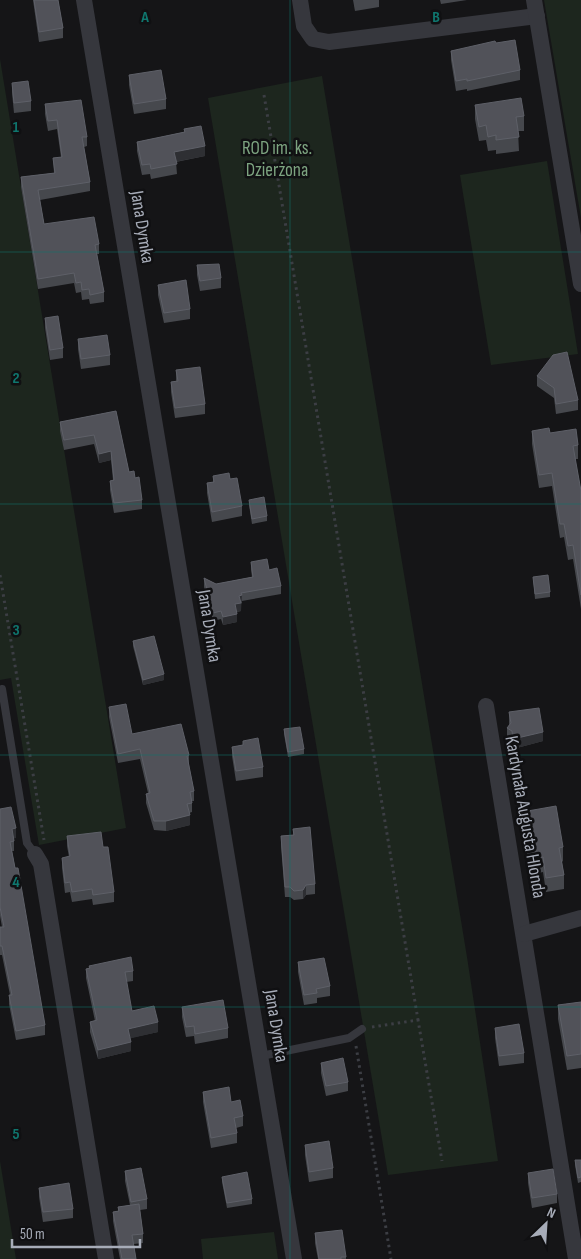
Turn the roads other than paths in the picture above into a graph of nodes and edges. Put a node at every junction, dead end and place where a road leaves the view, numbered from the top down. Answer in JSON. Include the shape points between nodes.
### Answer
{"nodes":[{"id":1,"x":84,"y":0,"type":"edge"},
{"id":2,"x":300,"y":0,"type":"edge"},
{"id":3,"x":534,"y":0,"type":"edge"},
{"id":4,"x":537,"y":16,"type":"junction"},
{"id":5,"x":581,"y":284,"type":"edge"},
{"id":6,"x":2,"y":689,"type":"dead end"},
{"id":7,"x":486,"y":706,"type":"dead end"},
{"id":8,"x":40,"y":849,"type":"joint"},
{"id":9,"x":581,"y":918,"type":"edge"},
{"id":10,"x":524,"y":934,"type":"junction"},
{"id":11,"x":362,"y":1029,"type":"road end"},
{"id":12,"x":261,"y":1056,"type":"junction"},
{"id":13,"x":106,"y":1259,"type":"edge"},
{"id":14,"x":294,"y":1259,"type":"edge"},
{"id":15,"x":576,"y":1259,"type":"edge"}],
"edges":[{"from":1,"to":12,"type":"street","name":"Jana Dymka"},
{"from":2,"to":4,"type":"street","via":[[304,26],[313,40],[329,42]]},
{"from":3,"to":4,"type":"street"},
{"from":4,"to":5,"type":"street"},
{"from":6,"to":8,"type":"lane","via":[[28,843]]},
{"from":7,"to":10,"type":"street","name":"Kardynała Augusta Hlonda"},
{"from":8,"to":13,"type":"street"},
{"from":9,"to":10,"type":"street"},
{"from":10,"to":15,"type":"street","name":"Kardynała Augusta Hlonda"},
{"from":11,"to":12,"type":"lane","via":[[349,1038]]},
{"from":12,"to":14,"type":"street","name":"Jana Dymka"}]}
